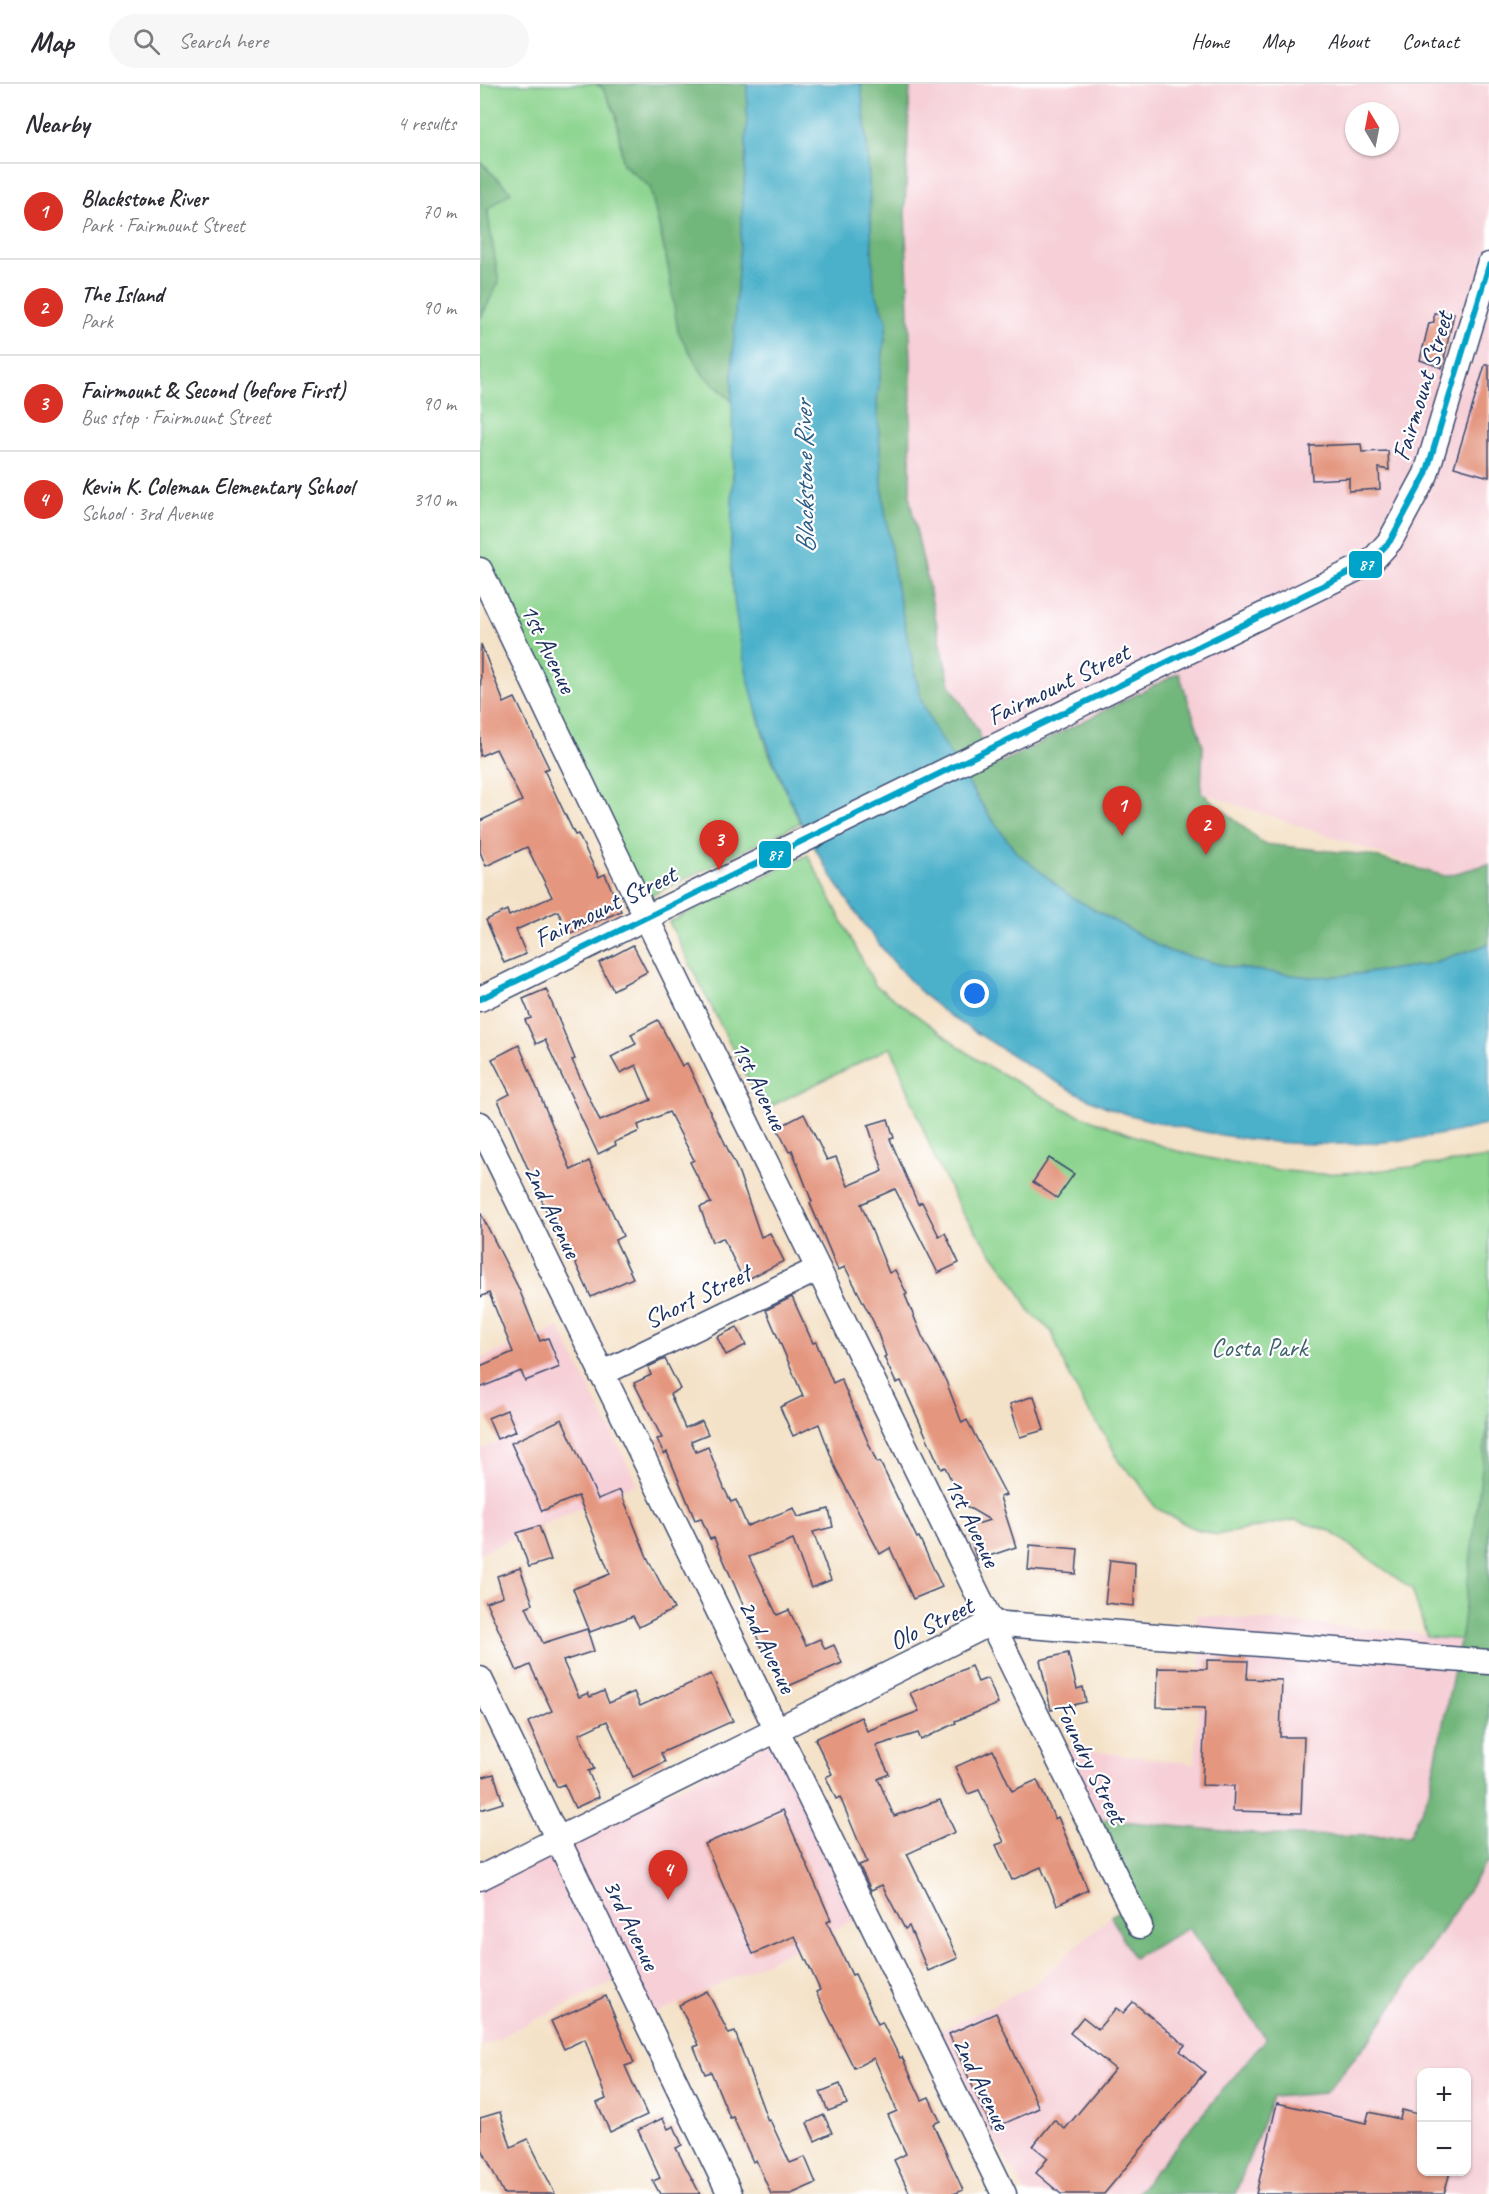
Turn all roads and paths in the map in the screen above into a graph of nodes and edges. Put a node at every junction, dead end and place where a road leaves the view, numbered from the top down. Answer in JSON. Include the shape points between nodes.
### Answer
{"nodes":[{"id":1,"x":1489,"y":268,"type":"edge"},
{"id":2,"x":480,"y":570,"type":"edge"},
{"id":3,"x":646,"y":917,"type":"junction"},
{"id":4,"x":480,"y":999,"type":"edge"},
{"id":5,"x":480,"y":1124,"type":"edge"},
{"id":6,"x":818,"y":1269,"type":"junction"},
{"id":7,"x":601,"y":1374,"type":"junction"},
{"id":8,"x":991,"y":1623,"type":"junction"},
{"id":9,"x":1489,"y":1662,"type":"edge"},
{"id":10,"x":480,"y":1679,"type":"edge"},
{"id":11,"x":778,"y":1731,"type":"junction"},
{"id":12,"x":560,"y":1839,"type":"junction"},
{"id":13,"x":480,"y":1878,"type":"edge"},
{"id":14,"x":1140,"y":1926,"type":"dead end"},
{"id":15,"x":730,"y":2194,"type":"edge"},
{"id":16,"x":1004,"y":2194,"type":"edge"}],
"edges":[{"from":1,"to":3,"type":"street","name":"Fairmount Street","via":[[1426,474],[1390,541],[1371,562]]},
{"from":2,"to":3,"type":"street","name":"1st Avenue"},
{"from":3,"to":4,"type":"street","name":"Fairmount Street"},
{"from":3,"to":6,"type":"street","name":"1st Avenue"},
{"from":5,"to":7,"type":"street","name":"2nd Avenue"},
{"from":6,"to":7,"type":"street","name":"Short Street"},
{"from":6,"to":8,"type":"street","name":"1st Avenue"},
{"from":7,"to":11,"type":"street","name":"2nd Avenue"},
{"from":8,"to":9,"type":"street","name":"Olo Street"},
{"from":8,"to":11,"type":"street","name":"Olo Street"},
{"from":8,"to":14,"type":"street","name":"Foundry Street"},
{"from":10,"to":12,"type":"street","name":"3rd Avenue"},
{"from":11,"to":12,"type":"street","name":"Olo Street"},
{"from":11,"to":16,"type":"street","name":"2nd Avenue"},
{"from":12,"to":13,"type":"street","name":"Olo Street"},
{"from":12,"to":15,"type":"street","name":"3rd Avenue"}]}
